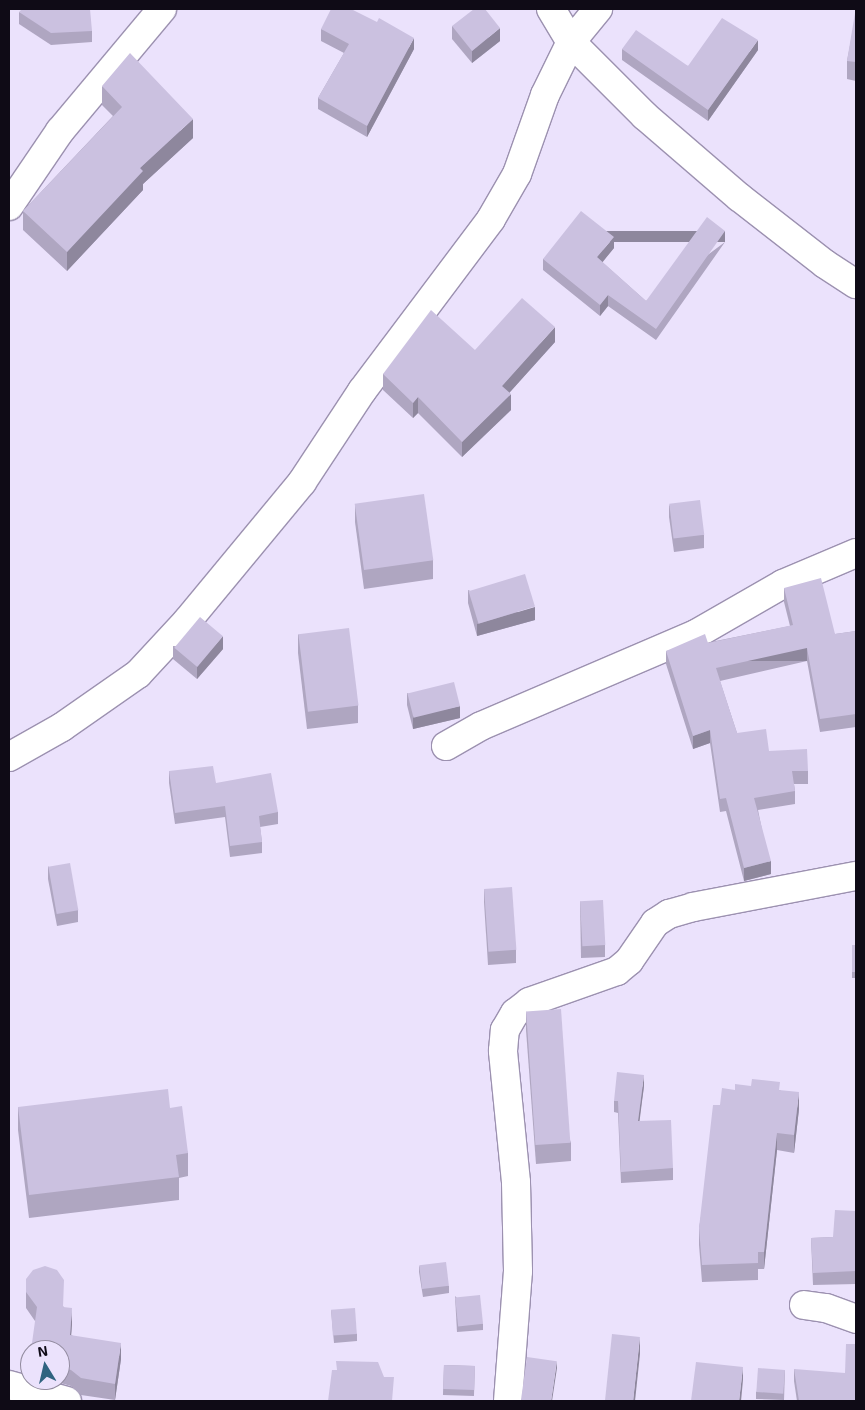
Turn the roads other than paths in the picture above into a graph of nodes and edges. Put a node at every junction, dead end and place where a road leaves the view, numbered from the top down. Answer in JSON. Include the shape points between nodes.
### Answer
{"nodes":[{"id":1,"x":162,"y":9,"type":"edge"},
{"id":2,"x":551,"y":9,"type":"edge"},
{"id":3,"x":598,"y":9,"type":"edge"},
{"id":4,"x":571,"y":42,"type":"junction"},
{"id":5,"x":9,"y":206,"type":"edge"},
{"id":6,"x":856,"y":284,"type":"edge"},
{"id":7,"x":856,"y":553,"type":"edge"},
{"id":8,"x":446,"y":746,"type":"dead end"},
{"id":9,"x":9,"y":757,"type":"edge"},
{"id":10,"x":856,"y":876,"type":"edge"},
{"id":11,"x":804,"y":1305,"type":"dead end"},
{"id":12,"x":856,"y":1319,"type":"edge"},
{"id":13,"x":9,"y":1385,"type":"edge"},
{"id":14,"x":67,"y":1401,"type":"edge"},
{"id":15,"x":508,"y":1401,"type":"edge"}],
"edges":[{"from":1,"to":5,"type":"street","via":[[60,131]]},
{"from":2,"to":4,"type":"street"},
{"from":3,"to":4,"type":"street"},
{"from":4,"to":6,"type":"street","via":[[646,116],[740,197],[825,264]]},
{"from":4,"to":9,"type":"street","via":[[545,94],[517,174],[491,219],[362,391],[302,482],[188,620],[138,674],[62,727]]},
{"from":7,"to":8,"type":"street","via":[[783,584],[679,642],[498,718]]},
{"from":10,"to":15,"type":"street","via":[[669,914],[655,923],[629,961],[617,971],[529,1002],[515,1014],[505,1030],[503,1051],[516,1182],[518,1271]]},
{"from":11,"to":12,"type":"street","via":[[826,1308]]},
{"from":13,"to":14,"type":"street"}]}
